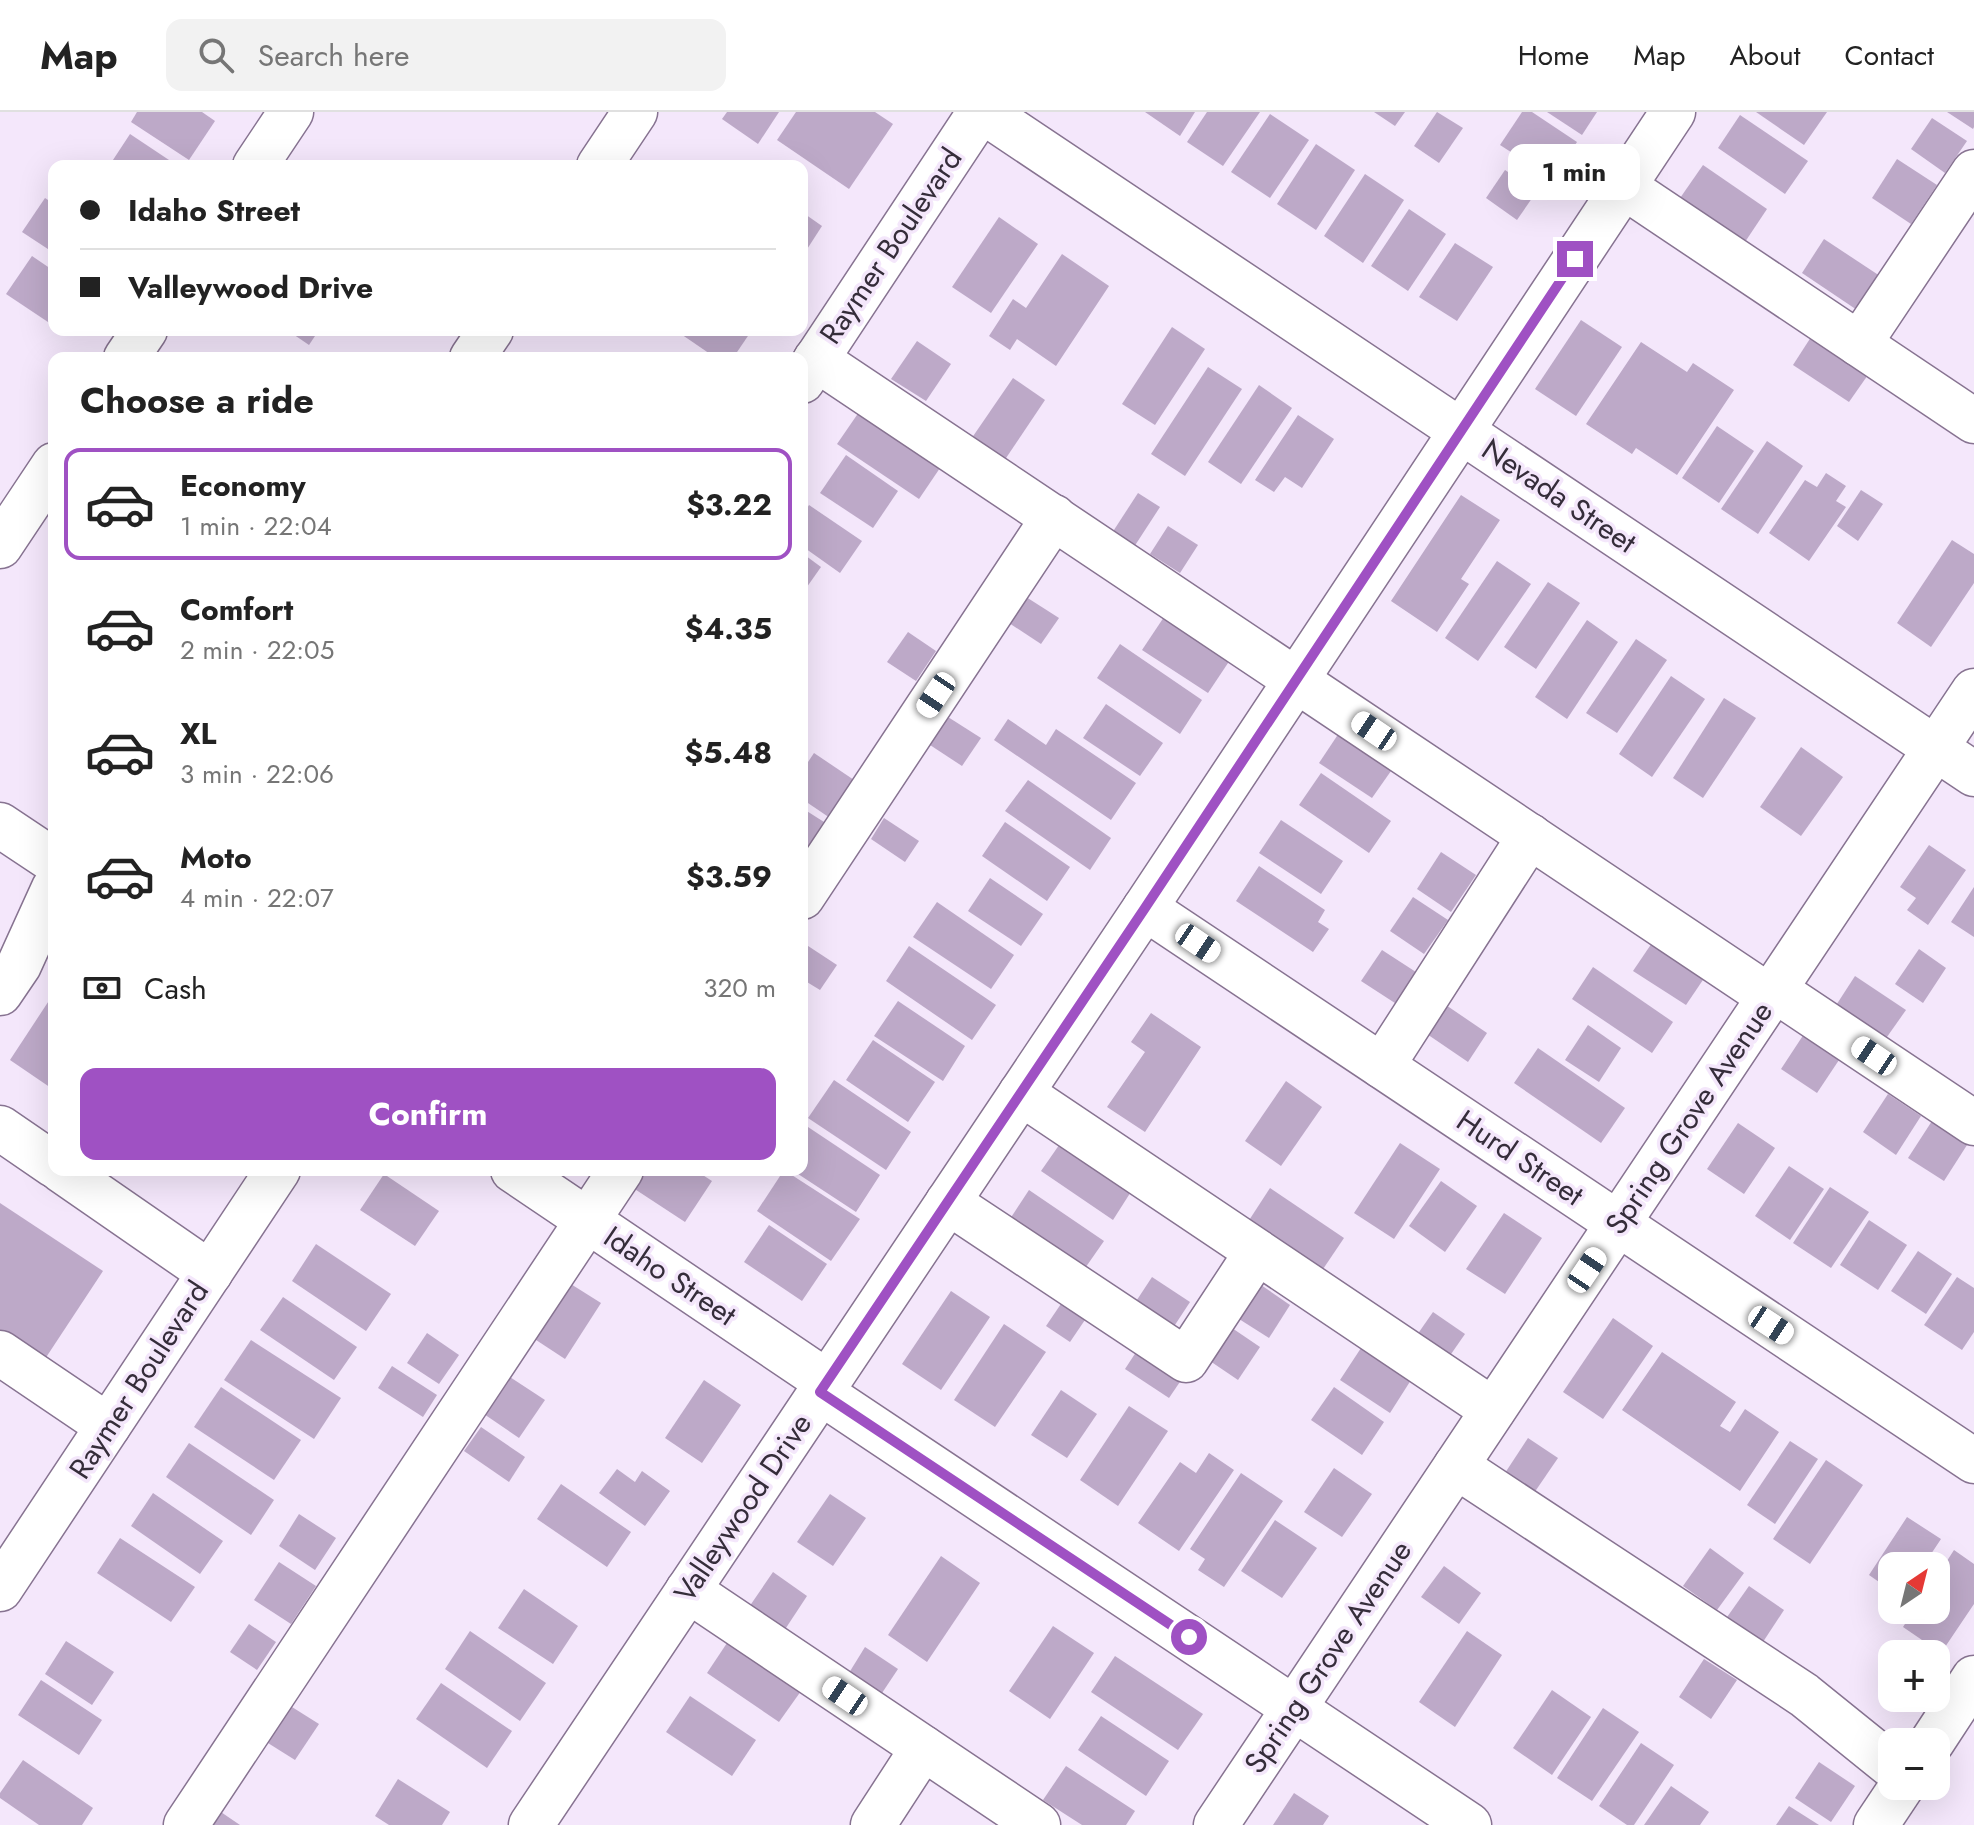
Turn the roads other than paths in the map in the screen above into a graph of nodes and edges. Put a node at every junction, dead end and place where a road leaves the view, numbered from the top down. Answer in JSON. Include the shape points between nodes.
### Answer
{"nodes":[{"id":1,"x":291,"y":112,"type":"edge"},
{"id":2,"x":635,"y":112,"type":"edge"},
{"id":3,"x":982,"y":112,"type":"edge"},
{"id":4,"x":1673,"y":112,"type":"edge"},
{"id":5,"x":259,"y":160,"type":"edge"},
{"id":6,"x":603,"y":160,"type":"edge"},
{"id":7,"x":1974,"y":172,"type":"edge"},
{"id":8,"x":1623,"y":186,"type":"junction"},
{"id":9,"x":1859,"y":344,"type":"junction"},
{"id":10,"x":809,"y":370,"type":"edge"},
{"id":11,"x":1974,"y":421,"type":"edge"},
{"id":12,"x":1461,"y":430,"type":"junction"},
{"id":13,"x":48,"y":472,"type":"edge"},
{"id":14,"x":1054,"y":517,"type":"junction"},
{"id":15,"x":7,"y":519,"type":"edge"},
{"id":16,"x":1296,"y":679,"type":"junction"},
{"id":17,"x":1974,"y":691,"type":"edge"},
{"id":18,"x":1936,"y":748,"type":"junction"},
{"id":19,"x":1974,"y":774,"type":"edge"},
{"id":20,"x":0,"y":825,"type":"edge"},
{"id":21,"x":1530,"y":836,"type":"junction"},
{"id":22,"x":48,"y":857,"type":"edge"},
{"id":23,"x":808,"y":888,"type":"edge"},
{"id":24,"x":48,"y":901,"type":"edge"},
{"id":25,"x":1145,"y":908,"type":"junction"},
{"id":26,"x":0,"y":993,"type":"edge"},
{"id":27,"x":1772,"y":993,"type":"junction"},
{"id":28,"x":1382,"y":1066,"type":"junction"},
{"id":29,"x":1021,"y":1093,"type":"junction"},
{"id":30,"x":1974,"y":1123,"type":"edge"},
{"id":31,"x":0,"y":1128,"type":"edge"},
{"id":32,"x":48,"y":1161,"type":"edge"},
{"id":33,"x":70,"y":1176,"type":"edge"},
{"id":34,"x":274,"y":1176,"type":"edge"},
{"id":35,"x":522,"y":1176,"type":"edge"},
{"id":36,"x":617,"y":1176,"type":"edge"},
{"id":37,"x":948,"y":1202,"type":"junction"},
{"id":38,"x":588,"y":1220,"type":"junction"},
{"id":39,"x":1618,"y":1224,"type":"junction"},
{"id":40,"x":1257,"y":1252,"type":"junction"},
{"id":41,"x":210,"y":1273,"type":"junction"},
{"id":42,"x":0,"y":1353,"type":"edge"},
{"id":43,"x":824,"y":1387,"type":"junction"},
{"id":44,"x":1493,"y":1410,"type":"junction"},
{"id":45,"x":108,"y":1426,"type":"junction"},
{"id":46,"x":1974,"y":1461,"type":"edge"},
{"id":47,"x":1456,"y":1466,"type":"junction"},
{"id":48,"x":0,"y":1589,"type":"edge"},
{"id":49,"x":688,"y":1590,"type":"junction"},
{"id":50,"x":1974,"y":1678,"type":"edge"},
{"id":51,"x":1295,"y":1708,"type":"junction"},
{"id":52,"x":1941,"y":1728,"type":"edge"},
{"id":53,"x":923,"y":1748,"type":"junction"},
{"id":54,"x":1878,"y":1755,"type":"edge"},
{"id":55,"x":1893,"y":1800,"type":"edge"},
{"id":56,"x":186,"y":1825,"type":"edge"},
{"id":57,"x":531,"y":1825,"type":"edge"},
{"id":58,"x":873,"y":1825,"type":"edge"},
{"id":59,"x":1038,"y":1825,"type":"edge"},
{"id":60,"x":1216,"y":1825,"type":"edge"},
{"id":61,"x":1469,"y":1825,"type":"edge"},
{"id":62,"x":1876,"y":1825,"type":"edge"}],
"edges":[{"from":1,"to":5,"type":"street"},
{"from":2,"to":6,"type":"street"},
{"from":3,"to":10,"type":"street","name":"Raymer Boulevard"},
{"from":3,"to":12,"type":"street","name":"Nevada Street"},
{"from":4,"to":8,"type":"street","name":"Valleywood Drive"},
{"from":7,"to":9,"type":"street"},
{"from":8,"to":9,"type":"street"},
{"from":8,"to":12,"type":"street","name":"Valleywood Drive"},
{"from":9,"to":11,"type":"street"},
{"from":10,"to":14,"type":"street"},
{"from":12,"to":16,"type":"street","name":"Valleywood Drive"},
{"from":12,"to":18,"type":"street","name":"Nevada Street"},
{"from":13,"to":15,"type":"street"},
{"from":14,"to":16,"type":"street"},
{"from":14,"to":23,"type":"street"},
{"from":16,"to":21,"type":"street"},
{"from":16,"to":25,"type":"street","name":"Valleywood Drive"},
{"from":17,"to":18,"type":"street","name":"Spring Grove Avenue"},
{"from":18,"to":19,"type":"street","name":"Nevada Street"},
{"from":18,"to":27,"type":"street","name":"Spring Grove Avenue"},
{"from":20,"to":22,"type":"street"},
{"from":21,"to":27,"type":"street"},
{"from":21,"to":28,"type":"street"},
{"from":24,"to":26,"type":"street"},
{"from":25,"to":28,"type":"street","name":"Hurd Street"},
{"from":25,"to":29,"type":"street","name":"Valleywood Drive"},
{"from":27,"to":30,"type":"street"},
{"from":27,"to":39,"type":"street","name":"Spring Grove Avenue"},
{"from":28,"to":39,"type":"street","name":"Hurd Street"},
{"from":29,"to":37,"type":"street","name":"Valleywood Drive"},
{"from":29,"to":40,"type":"street"},
{"from":31,"to":32,"type":"street"},
{"from":33,"to":41,"type":"street"},
{"from":34,"to":41,"type":"street","name":"Raymer Boulevard"},
{"from":35,"to":38,"type":"street","name":"Idaho Street"},
{"from":36,"to":38,"type":"street"},
{"from":37,"to":40,"type":"street","via":[[1186,1360]]},
{"from":37,"to":43,"type":"street","name":"Valleywood Drive"},
{"from":38,"to":43,"type":"street","name":"Idaho Street"},
{"from":38,"to":56,"type":"street"},
{"from":39,"to":44,"type":"street","name":"Spring Grove Avenue"},
{"from":39,"to":46,"type":"street","name":"Hurd Street"},
{"from":40,"to":44,"type":"street"},
{"from":41,"to":45,"type":"street","name":"Raymer Boulevard"},
{"from":42,"to":45,"type":"street"},
{"from":43,"to":49,"type":"street","name":"Valleywood Drive"},
{"from":43,"to":51,"type":"street","name":"Idaho Street"},
{"from":44,"to":47,"type":"street","name":"Spring Grove Avenue"},
{"from":45,"to":48,"type":"street","name":"Raymer Boulevard"},
{"from":47,"to":51,"type":"street","name":"Spring Grove Avenue"},
{"from":47,"to":54,"type":"street","via":[[1804,1695]]},
{"from":49,"to":53,"type":"street"},
{"from":49,"to":57,"type":"street","name":"Valleywood Drive"},
{"from":50,"to":52,"type":"street"},
{"from":51,"to":60,"type":"street","name":"Spring Grove Avenue"},
{"from":51,"to":61,"type":"street","name":"Idaho Street"},
{"from":53,"to":58,"type":"street"},
{"from":53,"to":59,"type":"street"},
{"from":55,"to":62,"type":"street"}]}
